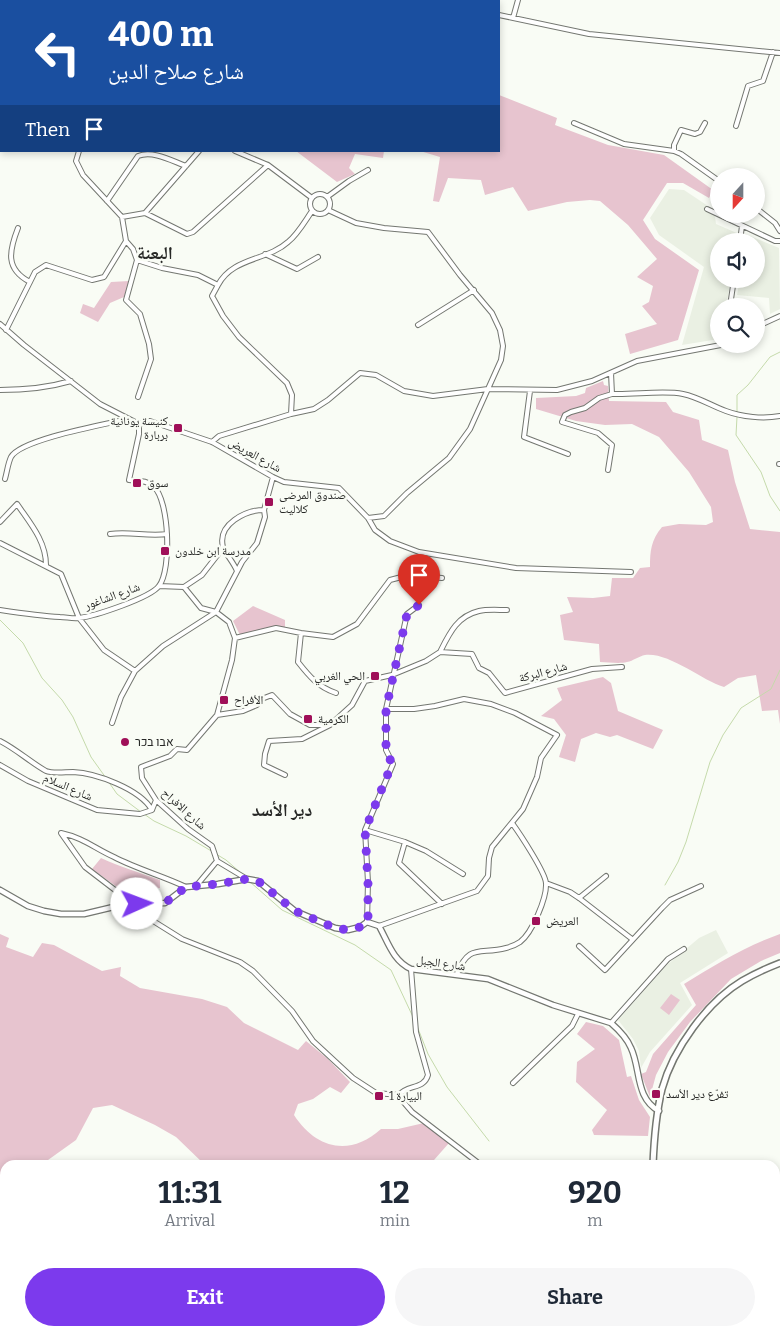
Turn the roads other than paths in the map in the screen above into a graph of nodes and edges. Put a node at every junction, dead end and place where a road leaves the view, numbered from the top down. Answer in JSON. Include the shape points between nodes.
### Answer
{"nodes":[{"id":1,"x":518,"y":0,"type":"edge"},
{"id":2,"x":500,"y":15,"type":"edge"},
{"id":3,"x":513,"y":18,"type":"junction"},
{"id":4,"x":773,"y":52,"type":"junction"},
{"id":5,"x":780,"y":53,"type":"edge"},
{"id":6,"x":705,"y":123,"type":"dead end"},
{"id":7,"x":574,"y":124,"type":"dead end"},
{"id":8,"x":736,"y":126,"type":"dead end"},
{"id":9,"x":674,"y":151,"type":"junction"},
{"id":10,"x":79,"y":152,"type":"edge"},
{"id":11,"x":197,"y":152,"type":"edge"},
{"id":12,"x":237,"y":152,"type":"edge"},
{"id":13,"x":268,"y":165,"type":"junction"},
{"id":14,"x":186,"y":166,"type":"junction"},
{"id":15,"x":368,"y":170,"type":"dead end"},
{"id":16,"x":710,"y":175,"type":"edge"},
{"id":17,"x":327,"y":197,"type":"junction"},
{"id":18,"x":312,"y":198,"type":"junction"},
{"id":19,"x":107,"y":201,"type":"junction"},
{"id":20,"x":707,"y":209,"type":"dead end"},
{"id":21,"x":328,"y":210,"type":"junction"},
{"id":22,"x":312,"y":211,"type":"junction"},
{"id":23,"x":145,"y":213,"type":"junction"},
{"id":24,"x":765,"y":215,"type":"edge"},
{"id":25,"x":122,"y":217,"type":"junction"},
{"id":26,"x":742,"y":226,"type":"junction"},
{"id":27,"x":18,"y":228,"type":"dead end"},
{"id":28,"x":780,"y":231,"type":"edge"},
{"id":29,"x":741,"y":233,"type":"edge"},
{"id":30,"x":126,"y":241,"type":"junction"},
{"id":31,"x":780,"y":241,"type":"edge"},
{"id":32,"x":265,"y":254,"type":"junction"},
{"id":33,"x":318,"y":256,"type":"dead end"},
{"id":34,"x":137,"y":260,"type":"junction"},
{"id":35,"x":30,"y":282,"type":"junction"},
{"id":36,"x":218,"y":284,"type":"junction"},
{"id":37,"x":474,"y":290,"type":"junction"},
{"id":38,"x":780,"y":316,"type":"edge"},
{"id":39,"x":765,"y":323,"type":"edge"},
{"id":40,"x":0,"y":324,"type":"edge"},
{"id":41,"x":418,"y":325,"type":"dead end"},
{"id":42,"x":6,"y":330,"type":"junction"},
{"id":43,"x":710,"y":347,"type":"edge"},
{"id":44,"x":611,"y":373,"type":"junction"},
{"id":45,"x":71,"y":381,"type":"junction"},
{"id":46,"x":488,"y":389,"type":"junction"},
{"id":47,"x":0,"y":390,"type":"edge"},
{"id":48,"x":530,"y":391,"type":"junction"},
{"id":49,"x":612,"y":394,"type":"junction"},
{"id":50,"x":138,"y":397,"type":"dead end"},
{"id":51,"x":291,"y":414,"type":"junction"},
{"id":52,"x":780,"y":416,"type":"edge"},
{"id":53,"x":129,"y":419,"type":"junction"},
{"id":54,"x":139,"y":424,"type":"junction"},
{"id":55,"x":212,"y":442,"type":"junction"},
{"id":56,"x":568,"y":454,"type":"dead end"},
{"id":57,"x":608,"y":470,"type":"dead end"},
{"id":58,"x":273,"y":478,"type":"junction"},
{"id":59,"x":5,"y":479,"type":"dead end"},
{"id":60,"x":264,"y":510,"type":"junction"},
{"id":61,"x":368,"y":518,"type":"junction"},
{"id":62,"x":0,"y":522,"type":"edge"},
{"id":63,"x":110,"y":534,"type":"dead end"},
{"id":64,"x":168,"y":534,"type":"junction"},
{"id":65,"x":0,"y":543,"type":"edge"},
{"id":66,"x":223,"y":548,"type":"junction"},
{"id":67,"x":46,"y":565,"type":"junction"},
{"id":68,"x":237,"y":570,"type":"junction"},
{"id":69,"x":630,"y":572,"type":"dead end"},
{"id":70,"x":442,"y":578,"type":"dead end"},
{"id":71,"x":159,"y":586,"type":"junction"},
{"id":72,"x":184,"y":587,"type":"junction"},
{"id":73,"x":419,"y":605,"type":"dead end"},
{"id":74,"x":0,"y":610,"type":"edge"},
{"id":75,"x":506,"y":610,"type":"dead end"},
{"id":76,"x":216,"y":612,"type":"junction"},
{"id":77,"x":79,"y":618,"type":"junction"},
{"id":78,"x":301,"y":634,"type":"junction"},
{"id":79,"x":235,"y":638,"type":"junction"},
{"id":80,"x":440,"y":652,"type":"junction"},
{"id":81,"x":622,"y":668,"type":"dead end"},
{"id":82,"x":135,"y":671,"type":"junction"},
{"id":83,"x":392,"y":675,"type":"junction"},
{"id":84,"x":336,"y":693,"type":"dead end"},
{"id":85,"x":386,"y":709,"type":"junction"},
{"id":86,"x":217,"y":715,"type":"junction"},
{"id":87,"x":112,"y":723,"type":"dead end"},
{"id":88,"x":330,"y":725,"type":"junction"},
{"id":89,"x":0,"y":741,"type":"edge"},
{"id":90,"x":0,"y":765,"type":"edge"},
{"id":91,"x":285,"y":775,"type":"dead end"},
{"id":92,"x":156,"y":800,"type":"junction"},
{"id":93,"x":152,"y":810,"type":"junction"},
{"id":94,"x":512,"y":823,"type":"junction"},
{"id":95,"x":365,"y":830,"type":"junction"},
{"id":96,"x":405,"y":842,"type":"junction"},
{"id":97,"x":217,"y":861,"type":"junction"},
{"id":98,"x":463,"y":874,"type":"dead end"},
{"id":99,"x":606,"y":876,"type":"dead end"},
{"id":100,"x":247,"y":879,"type":"junction"},
{"id":101,"x":546,"y":883,"type":"junction"},
{"id":102,"x":197,"y":885,"type":"junction"},
{"id":103,"x":701,"y":886,"type":"dead end"},
{"id":104,"x":186,"y":887,"type":"junction"},
{"id":105,"x":0,"y":890,"type":"edge"},
{"id":106,"x":579,"y":898,"type":"junction"},
{"id":107,"x":126,"y":904,"type":"junction"},
{"id":108,"x":442,"y":904,"type":"junction"},
{"id":109,"x":368,"y":922,"type":"junction"},
{"id":110,"x":379,"y":926,"type":"junction"},
{"id":111,"x":632,"y":939,"type":"junction"},
{"id":112,"x":579,"y":946,"type":"dead end"},
{"id":113,"x":684,"y":949,"type":"dead end"},
{"id":114,"x":780,"y":963,"type":"edge"},
{"id":115,"x":411,"y":969,"type":"junction"},
{"id":116,"x":457,"y":974,"type":"junction"},
{"id":117,"x":578,"y":1014,"type":"junction"},
{"id":118,"x":611,"y":1023,"type":"junction"},
{"id":119,"x":513,"y":1083,"type":"dead end"},
{"id":120,"x":399,"y":1095,"type":"junction"},
{"id":121,"x":659,"y":1111,"type":"junction"},
{"id":122,"x":474,"y":1160,"type":"edge"},
{"id":123,"x":654,"y":1160,"type":"edge"}],
"edges":[{"from":1,"to":3,"type":"street"},
{"from":2,"to":3,"type":"street"},
{"from":3,"to":4,"type":"street","via":[[589,34]]},
{"from":4,"to":5,"type":"street"},
{"from":4,"to":8,"type":"street","via":[[763,81],[748,86]]},
{"from":6,"to":9,"type":"street","via":[[695,134],[680,130]]},
{"from":7,"to":9,"type":"street","via":[[624,144]]},
{"from":9,"to":16,"type":"street"},
{"from":10,"to":19,"type":"street","via":[[76,161],[83,175]]},
{"from":11,"to":14,"type":"street"},
{"from":12,"to":13,"type":"street"},
{"from":13,"to":18,"type":"street"},
{"from":13,"to":23,"type":"street","via":[[193,232],[187,234]]},
{"from":14,"to":19,"type":"street","via":[[151,154],[138,156]]},
{"from":14,"to":23,"type":"street"},
{"from":15,"to":17,"type":"street"},
{"from":17,"to":18,"type":"street","via":[[318,194]]},
{"from":17,"to":21,"type":"street","via":[[330,203]]},
{"from":18,"to":22,"type":"street"},
{"from":19,"to":25,"type":"street"},
{"from":20,"to":26,"type":"street"},
{"from":21,"to":22,"type":"street","via":[[320,214]]},
{"from":21,"to":37,"type":"street","via":[[356,223],[428,232]]},
{"from":22,"to":32,"type":"street","via":[[288,243]]},
{"from":23,"to":25,"type":"street"},
{"from":24,"to":28,"type":"street"},
{"from":25,"to":30,"type":"street"},
{"from":26,"to":29,"type":"street"},
{"from":26,"to":31,"type":"street"},
{"from":27,"to":35,"type":"street","via":[[10,252],[11,260],[18,275]]},
{"from":30,"to":34,"type":"street"},
{"from":30,"to":35,"type":"street","via":[[104,278],[92,280],[46,265],[35,272]]},
{"from":32,"to":33,"type":"street","via":[[297,269]]},
{"from":32,"to":36,"type":"street","via":[[236,266]]},
{"from":34,"to":36,"type":"street","via":[[198,274]]},
{"from":34,"to":50,"type":"street","via":[[126,300],[140,314],[151,359]]},
{"from":35,"to":42,"type":"street"},
{"from":36,"to":51,"type":"street","via":[[212,296],[223,316],[239,338],[287,383],[292,395]]},
{"from":37,"to":41,"type":"street"},
{"from":37,"to":46,"type":"street","via":[[492,313],[503,346],[501,360]]},
{"from":38,"to":39,"type":"street"},
{"from":40,"to":42,"type":"street","name":"شارع العريض"},
{"from":42,"to":45,"type":"street","name":"شارع العريض"},
{"from":43,"to":44,"type":"street","via":[[638,362]]},
{"from":44,"to":48,"type":"street","via":[[557,390]]},
{"from":44,"to":49,"type":"street"},
{"from":45,"to":47,"type":"street","via":[[28,390]]},
{"from":45,"to":53,"type":"street","name":"شارع العريض","via":[[100,404]]},
{"from":46,"to":48,"type":"street"},
{"from":46,"to":51,"type":"street","via":[[433,396],[404,391],[376,375],[360,373],[314,409]]},
{"from":46,"to":61,"type":"street","via":[[470,429],[450,458],[384,516]]},
{"from":48,"to":56,"type":"street","via":[[524,437]]},
{"from":49,"to":52,"type":"street","via":[[675,392],[734,414],[768,418]]},
{"from":49,"to":57,"type":"street","via":[[571,412],[562,422],[598,433],[612,445]]},
{"from":51,"to":55,"type":"street","via":[[219,436]]},
{"from":53,"to":54,"type":"street","name":"شارع العريض"},
{"from":53,"to":59,"type":"street","via":[[54,436],[22,448],[12,456]]},
{"from":54,"to":55,"type":"street","name":"شارع العريض","via":[[150,422]]},
{"from":54,"to":64,"type":"street","via":[[129,480],[147,482],[156,488]]},
{"from":55,"to":58,"type":"street","name":"شارع العريض"},
{"from":58,"to":60,"type":"street"},
{"from":58,"to":61,"type":"street","name":"شارع العريض","via":[[339,488]]},
{"from":60,"to":66,"type":"street","via":[[233,520],[223,537]]},
{"from":60,"to":68,"type":"street","via":[[257,543]]},
{"from":61,"to":69,"type":"street","name":"شارع العريض","via":[[375,530],[390,541],[419,552],[516,568]]},
{"from":62,"to":67,"type":"street","via":[[17,504],[39,536]]},
{"from":63,"to":64,"type":"street"},
{"from":64,"to":71,"type":"street","via":[[167,563]]},
{"from":65,"to":67,"type":"street"},
{"from":66,"to":68,"type":"street"},
{"from":66,"to":72,"type":"street","via":[[202,575]]},
{"from":67,"to":77,"type":"street","via":[[61,574]]},
{"from":68,"to":76,"type":"street"},
{"from":70,"to":78,"type":"street","via":[[409,574],[390,580],[357,624],[333,637]]},
{"from":71,"to":72,"type":"street"},
{"from":71,"to":77,"type":"street","name":"شارع الشاغور","via":[[141,598]]},
{"from":72,"to":76,"type":"street","via":[[201,608]]},
{"from":73,"to":83,"type":"street","via":[[407,614]]},
{"from":74,"to":77,"type":"street","name":"شارع الشاغور","via":[[33,616]]},
{"from":75,"to":80,"type":"street","via":[[479,611],[459,621]]},
{"from":76,"to":79,"type":"street","via":[[229,622]]},
{"from":76,"to":82,"type":"street","via":[[163,646]]},
{"from":77,"to":82,"type":"street","via":[[104,650]]},
{"from":78,"to":79,"type":"street","via":[[276,628]]},
{"from":78,"to":84,"type":"street","via":[[298,662],[324,689]]},
{"from":79,"to":86,"type":"street","name":"شارع الافراح"},
{"from":80,"to":81,"type":"street","name":"شارع البركة","via":[[472,654],[479,668],[489,673],[505,693],[592,669]]},
{"from":80,"to":83,"type":"street"},
{"from":82,"to":87,"type":"street"},
{"from":83,"to":85,"type":"street"},
{"from":83,"to":88,"type":"street","via":[[365,681],[352,705]]},
{"from":85,"to":94,"type":"street","via":[[414,709],[464,699],[515,713],[557,735],[541,758],[532,790]]},
{"from":85,"to":95,"type":"street","via":[[386,750],[392,764]]},
{"from":86,"to":88,"type":"street","via":[[243,711],[272,695],[290,714],[310,725]]},
{"from":86,"to":92,"type":"street","name":"شارع الافراح","via":[[187,750],[177,749],[170,756],[141,767],[142,778]]},
{"from":88,"to":91,"type":"street","via":[[302,739],[269,741],[264,765]]},
{"from":89,"to":93,"type":"street","via":[[48,772],[75,772],[107,780],[134,792]]},
{"from":90,"to":93,"type":"street","name":"شارع السلام","via":[[28,781],[97,810],[140,814]]},
{"from":92,"to":93,"type":"street"},
{"from":92,"to":97,"type":"street","name":"شارع الافراح","via":[[212,846]]},
{"from":94,"to":101,"type":"street"},
{"from":94,"to":108,"type":"street","via":[[492,847],[488,876],[477,891]]},
{"from":95,"to":96,"type":"street"},
{"from":95,"to":109,"type":"street"},
{"from":96,"to":98,"type":"street"},
{"from":96,"to":108,"type":"street","via":[[399,863]]},
{"from":97,"to":100,"type":"street"},
{"from":97,"to":102,"type":"street"},
{"from":99,"to":106,"type":"street"},
{"from":100,"to":102,"type":"street"},
{"from":100,"to":109,"type":"street","via":[[258,881],[295,911],[335,928],[348,930]]},
{"from":101,"to":106,"type":"street"},
{"from":101,"to":116,"type":"street","via":[[542,904],[531,930],[520,942],[470,954],[462,961]]},
{"from":102,"to":104,"type":"street"},
{"from":103,"to":111,"type":"street","via":[[670,900]]},
{"from":104,"to":107,"type":"street","via":[[165,903]]},
{"from":104,"to":107,"type":"street","via":[[114,858],[77,837],[61,834],[85,867],[115,890]]},
{"from":105,"to":107,"type":"street","via":[[28,906],[61,914],[84,914]]},
{"from":106,"to":111,"type":"street"},
{"from":107,"to":120,"type":"street","via":[[182,939],[240,962],[253,971],[292,1011],[312,1041],[353,1078],[376,1093]]},
{"from":108,"to":110,"type":"street"},
{"from":109,"to":110,"type":"street"},
{"from":110,"to":115,"type":"street","name":"شارع الجبل","via":[[397,960]]},
{"from":111,"to":112,"type":"street","via":[[605,970]]},
{"from":113,"to":118,"type":"street","via":[[668,959]]},
{"from":114,"to":121,"type":"main road","via":[[741,981],[715,1002],[684,1041],[665,1081]]},
{"from":115,"to":116,"type":"street","name":"شارع الجبل"},
{"from":115,"to":120,"type":"street","via":[[416,1032],[428,1075],[426,1082]]},
{"from":116,"to":117,"type":"street","name":"شارع الجبل","via":[[488,979]]},
{"from":117,"to":118,"type":"street","name":"شارع الجبل"},
{"from":117,"to":119,"type":"street","via":[[572,1026]]},
{"from":118,"to":121,"type":"street","via":[[631,1046],[643,1095],[649,1105]]},
{"from":120,"to":122,"type":"street","via":[[412,1112]]},
{"from":121,"to":123,"type":"main road"}]}
